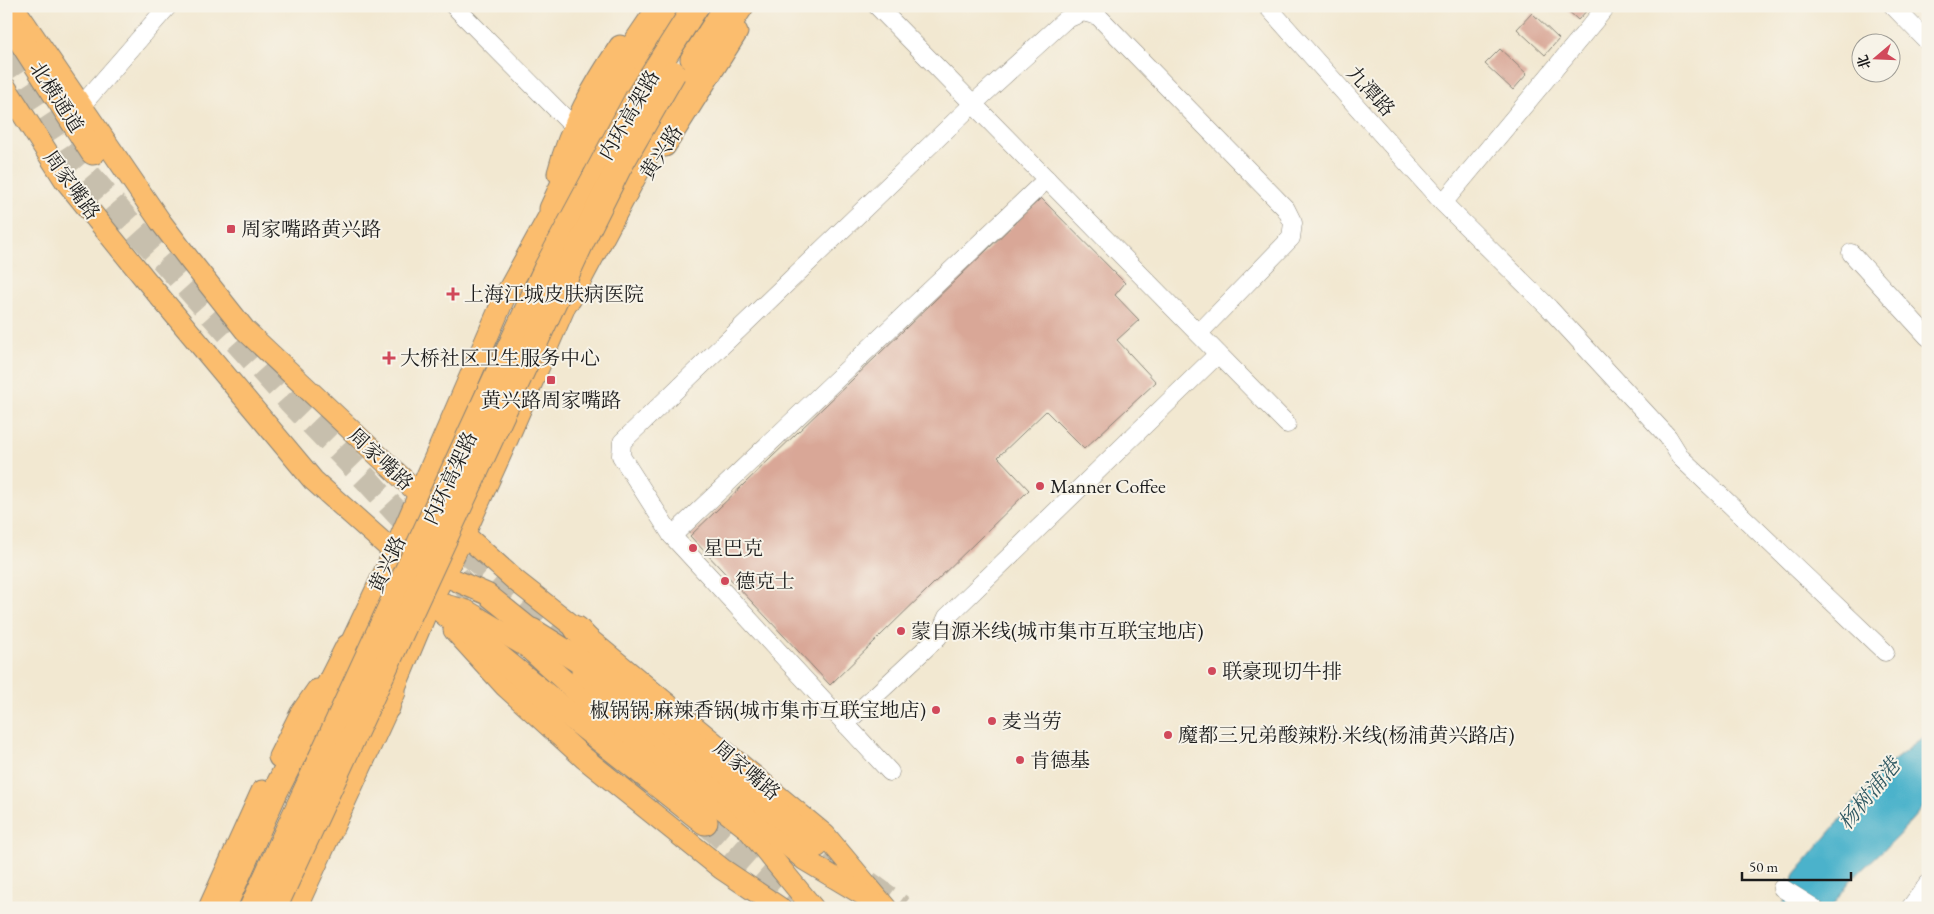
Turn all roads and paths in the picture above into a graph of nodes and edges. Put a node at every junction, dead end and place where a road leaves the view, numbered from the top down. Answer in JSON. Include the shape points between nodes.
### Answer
{"nodes":[{"id":1,"x":13,"y":6,"type":"edge"},
{"id":2,"x":168,"y":6,"type":"edge"},
{"id":3,"x":454,"y":6,"type":"edge"},
{"id":4,"x":647,"y":6,"type":"edge"},
{"id":5,"x":661,"y":6,"type":"edge"},
{"id":6,"x":676,"y":6,"type":"edge"},
{"id":7,"x":696,"y":6,"type":"edge"},
{"id":8,"x":716,"y":6,"type":"edge"},
{"id":9,"x":725,"y":6,"type":"edge"},
{"id":10,"x":741,"y":6,"type":"edge"},
{"id":11,"x":753,"y":6,"type":"edge"},
{"id":12,"x":877,"y":6,"type":"edge"},
{"id":13,"x":1266,"y":6,"type":"edge"},
{"id":14,"x":1607,"y":6,"type":"edge"},
{"id":15,"x":1893,"y":6,"type":"edge"},
{"id":16,"x":6,"y":17,"type":"edge"},
{"id":17,"x":1928,"y":42,"type":"edge"},
{"id":18,"x":6,"y":88,"type":"edge"},
{"id":19,"x":82,"y":104,"type":"junction"},
{"id":20,"x":973,"y":104,"type":"junction"},
{"id":21,"x":574,"y":127,"type":"junction"},
{"id":22,"x":92,"y":152,"type":"dead end"},
{"id":23,"x":1047,"y":179,"type":"junction"},
{"id":24,"x":1443,"y":203,"type":"junction"},
{"id":25,"x":552,"y":209,"type":"junction"},
{"id":26,"x":1851,"y":253,"type":"dead end"},
{"id":27,"x":569,"y":298,"type":"junction"},
{"id":28,"x":1199,"y":333,"type":"junction"},
{"id":29,"x":1928,"y":337,"type":"edge"},
{"id":30,"x":1218,"y":354,"type":"junction"},
{"id":31,"x":1287,"y":424,"type":"dead end"},
{"id":32,"x":418,"y":493,"type":"junction"},
{"id":33,"x":464,"y":535,"type":"junction"},
{"id":34,"x":672,"y":536,"type":"junction"},
{"id":35,"x":394,"y":552,"type":"junction"},
{"id":36,"x":444,"y":576,"type":"junction"},
{"id":37,"x":431,"y":601,"type":"junction"},
{"id":38,"x":577,"y":629,"type":"junction"},
{"id":39,"x":532,"y":631,"type":"junction"},
{"id":40,"x":348,"y":647,"type":"junction"},
{"id":41,"x":1885,"y":652,"type":"dead end"},
{"id":42,"x":393,"y":692,"type":"junction"},
{"id":43,"x":640,"y":699,"type":"junction"},
{"id":44,"x":845,"y":724,"type":"junction"},
{"id":45,"x":890,"y":772,"type":"dead end"},
{"id":46,"x":705,"y":822,"type":"tunnel mouth"},
{"id":47,"x":816,"y":845,"type":"tunnel mouth"},
{"id":48,"x":1928,"y":884,"type":"edge"},
{"id":49,"x":1782,"y":888,"type":"dead end"},
{"id":50,"x":209,"y":908,"type":"edge"},
{"id":51,"x":223,"y":908,"type":"edge"},
{"id":52,"x":236,"y":908,"type":"edge"},
{"id":53,"x":252,"y":908,"type":"edge"},
{"id":54,"x":274,"y":908,"type":"edge"},
{"id":55,"x":283,"y":908,"type":"edge"},
{"id":56,"x":294,"y":908,"type":"edge"},
{"id":57,"x":307,"y":908,"type":"edge"},
{"id":58,"x":780,"y":908,"type":"edge"},
{"id":59,"x":813,"y":908,"type":"edge"},
{"id":60,"x":885,"y":908,"type":"edge"},
{"id":61,"x":1814,"y":908,"type":"edge"},
{"id":62,"x":1910,"y":908,"type":"edge"}],
"edges":[{"from":1,"to":19,"type":"main road","name":"周家嘴路"},
{"from":2,"to":19,"type":"street"},
{"from":3,"to":21,"type":"street"},
{"from":4,"to":21,"type":"main road","name":"黄兴路","via":[[593,86]]},
{"from":5,"to":25,"type":"highway","via":[[602,100]]},
{"from":6,"to":25,"type":"main road","name":"黄兴路"},
{"from":7,"to":53,"type":"highway","name":"内环高架路","bridge":true,"via":[[637,100],[547,267]]},
{"from":8,"to":54,"type":"highway","name":"内环高架路","bridge":true,"via":[[628,150],[582,241]]},
{"from":9,"to":27,"type":"main road","name":"黄兴路","via":[[675,85],[617,191],[590,244]]},
{"from":10,"to":27,"type":"highway","via":[[693,77],[637,170]]},
{"from":11,"to":27,"type":"main road","name":"黄兴路"},
{"from":12,"to":20,"type":"street"},
{"from":13,"to":24,"type":"street","name":"九潭路"},
{"from":14,"to":24,"type":"street"},
{"from":15,"to":17,"type":"street"},
{"from":16,"to":22,"type":"highway","name":"北横通道"},
{"from":18,"to":35,"type":"main road","name":"周家嘴路","via":[[65,180],[234,386],[313,480]]},
{"from":19,"to":32,"type":"main road","name":"周家嘴路","via":[[160,221],[246,330]]},
{"from":20,"to":23,"type":"street"},
{"from":20,"to":28,"type":"street","via":[[1065,20],[1082,12],[1098,16],[1286,209],[1293,223],[1291,238]]},
{"from":20,"to":34,"type":"street","via":[[622,442],[621,456]]},
{"from":21,"to":25,"type":"main road","name":"黄兴路","via":[[558,170]]},
{"from":23,"to":28,"type":"street"},
{"from":23,"to":34,"type":"street"},
{"from":24,"to":41,"type":"street","name":"九潭路","via":[[1549,308],[1668,437],[1681,458]]},
{"from":25,"to":32,"type":"main road","name":"黄兴路","via":[[505,296]]},
{"from":26,"to":29,"type":"street"},
{"from":27,"to":33,"type":"main road","name":"黄兴路"},
{"from":28,"to":30,"type":"street"},
{"from":30,"to":31,"type":"street"},
{"from":30,"to":44,"type":"street","via":[[948,617],[938,637]]},
{"from":32,"to":33,"type":"main road","name":"周家嘴路"},
{"from":32,"to":35,"type":"main road","name":"黄兴路"},
{"from":33,"to":36,"type":"main road","name":"黄兴路"},
{"from":33,"to":38,"type":"main road","name":"周家嘴路"},
{"from":34,"to":44,"type":"street"},
{"from":35,"to":36,"type":"main road"},
{"from":35,"to":37,"type":"main road","name":"周家嘴路"},
{"from":35,"to":40,"type":"main road","name":"黄兴路"},
{"from":36,"to":37,"type":"main road","name":"黄兴路"},
{"from":36,"to":39,"type":"main road","via":[[487,594]]},
{"from":37,"to":42,"type":"main road","name":"黄兴路"},
{"from":37,"to":46,"type":"highway"},
{"from":37,"to":58,"type":"main road","name":"周家嘴路","via":[[505,686],[584,758],[722,869]]},
{"from":37,"to":59,"type":"main road","via":[[467,611],[527,647],[598,711],[748,829]]},
{"from":38,"to":43,"type":"highway"},
{"from":38,"to":60,"type":"main road","name":"周家嘴路","via":[[825,835]]},
{"from":39,"to":43,"type":"highway"},
{"from":39,"to":60,"type":"main road","via":[[805,860]]},
{"from":40,"to":50,"type":"main road","name":"黄兴路","via":[[300,713]]},
{"from":40,"to":51,"type":"highway","via":[[274,794]]},
{"from":40,"to":52,"type":"main road","name":"黄兴路"},
{"from":42,"to":55,"type":"main road","name":"黄兴路","via":[[358,744]]},
{"from":42,"to":56,"type":"highway"},
{"from":42,"to":57,"type":"main road","name":"黄兴路","via":[[376,754]]},
{"from":43,"to":47,"type":"highway"},
{"from":44,"to":45,"type":"street"},
{"from":48,"to":62,"type":"street"},
{"from":49,"to":61,"type":"street"}]}
